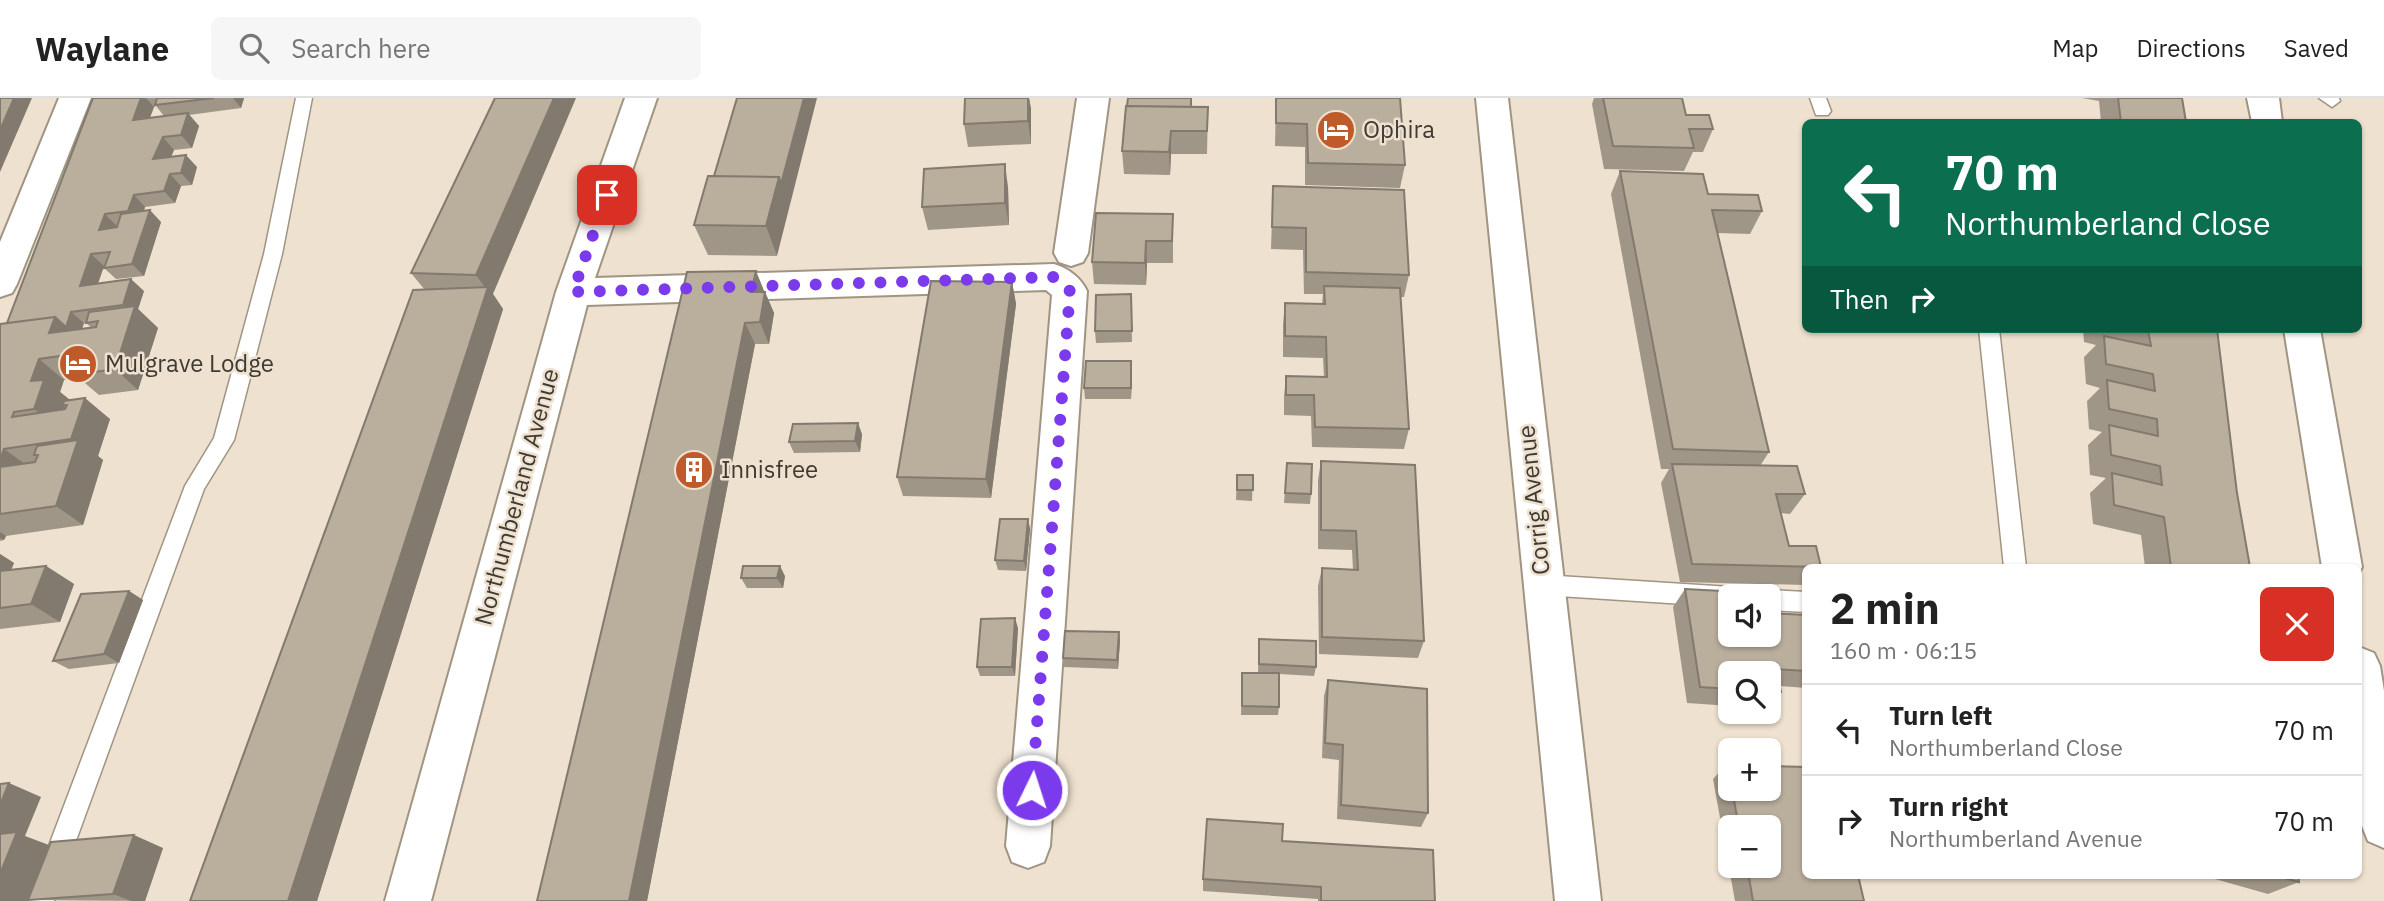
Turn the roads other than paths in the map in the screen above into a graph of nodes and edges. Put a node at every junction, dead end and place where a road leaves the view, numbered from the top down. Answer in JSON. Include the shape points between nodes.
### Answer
{"nodes":[{"id":1,"x":75,"y":98,"type":"edge"},
{"id":2,"x":304,"y":98,"type":"edge"},
{"id":3,"x":641,"y":98,"type":"edge"},
{"id":4,"x":1093,"y":98,"type":"edge"},
{"id":5,"x":1492,"y":98,"type":"edge"},
{"id":6,"x":2263,"y":98,"type":"edge"},
{"id":7,"x":2266,"y":119,"type":"edge"},
{"id":8,"x":1071,"y":253,"type":"dead end"},
{"id":9,"x":0,"y":284,"type":"edge"},
{"id":10,"x":573,"y":292,"type":"junction"},
{"id":11,"x":1989,"y":333,"type":"edge"},
{"id":12,"x":2303,"y":333,"type":"edge"},
{"id":13,"x":2015,"y":564,"type":"edge"},
{"id":14,"x":2341,"y":564,"type":"edge"},
{"id":15,"x":1544,"y":585,"type":"junction"},
{"id":16,"x":1718,"y":596,"type":"edge"},
{"id":17,"x":1781,"y":601,"type":"edge"},
{"id":18,"x":1802,"y":602,"type":"edge"},
{"id":19,"x":2362,"y":677,"type":"edge"},
{"id":20,"x":2377,"y":732,"type":"edge"},
{"id":21,"x":2384,"y":826,"type":"edge"},
{"id":22,"x":1028,"y":846,"type":"dead end"},
{"id":23,"x":41,"y":901,"type":"edge"},
{"id":24,"x":408,"y":901,"type":"edge"},
{"id":25,"x":1578,"y":901,"type":"edge"}],
"edges":[{"from":1,"to":9,"type":"street"},
{"from":2,"to":23,"type":"lane","via":[[272,254],[224,440],[195,486]]},
{"from":3,"to":10,"type":"street","name":"Northumberland Avenue"},
{"from":4,"to":8,"type":"street"},
{"from":5,"to":15,"type":"street","name":"Corrig Avenue"},
{"from":6,"to":7,"type":"street"},
{"from":10,"to":22,"type":"street","via":[[1054,277],[1070,291]]},
{"from":10,"to":24,"type":"street","name":"Northumberland Avenue"},
{"from":11,"to":13,"type":"lane"},
{"from":12,"to":14,"type":"street"},
{"from":15,"to":16,"type":"lane"},
{"from":15,"to":25,"type":"street","name":"Corrig Avenue"},
{"from":17,"to":18,"type":"lane"},
{"from":19,"to":20,"type":"street"},
{"from":20,"to":21,"type":"street"}]}
